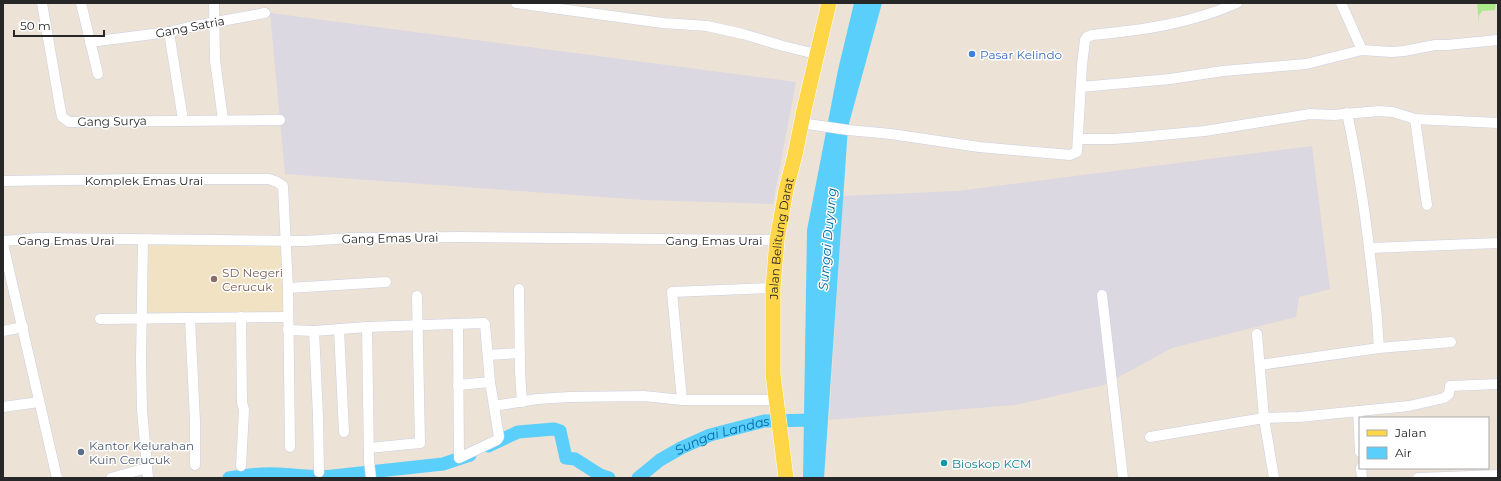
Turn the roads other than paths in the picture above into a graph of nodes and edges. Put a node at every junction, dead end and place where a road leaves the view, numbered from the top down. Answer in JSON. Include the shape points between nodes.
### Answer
{"nodes":[{"id":1,"x":42,"y":3,"type":"edge"},
{"id":2,"x":81,"y":3,"type":"edge"},
{"id":3,"x":214,"y":3,"type":"edge"},
{"id":4,"x":516,"y":3,"type":"edge"},
{"id":5,"x":829,"y":3,"type":"edge"},
{"id":6,"x":1237,"y":3,"type":"edge"},
{"id":7,"x":1341,"y":3,"type":"edge"},
{"id":8,"x":265,"y":13,"type":"dead end"},
{"id":9,"x":215,"y":22,"type":"junction"},
{"id":10,"x":169,"y":32,"type":"junction"},
{"id":11,"x":1498,"y":40,"type":"edge"},
{"id":12,"x":90,"y":42,"type":"junction"},
{"id":13,"x":1362,"y":50,"type":"junction"},
{"id":14,"x":816,"y":54,"type":"junction"},
{"id":15,"x":98,"y":74,"type":"dead end"},
{"id":16,"x":1081,"y":86,"type":"junction"},
{"id":17,"x":1347,"y":114,"type":"junction"},
{"id":18,"x":1415,"y":119,"type":"junction"},
{"id":19,"x":183,"y":120,"type":"junction"},
{"id":20,"x":223,"y":120,"type":"junction"},
{"id":21,"x":280,"y":120,"type":"dead end"},
{"id":22,"x":801,"y":123,"type":"junction"},
{"id":23,"x":1498,"y":123,"type":"edge"},
{"id":24,"x":1078,"y":139,"type":"junction"},
{"id":25,"x":3,"y":182,"type":"edge"},
{"id":26,"x":1426,"y":205,"type":"dead end"},
{"id":27,"x":143,"y":240,"type":"junction"},
{"id":28,"x":285,"y":240,"type":"junction"},
{"id":29,"x":777,"y":240,"type":"junction"},
{"id":30,"x":1498,"y":243,"type":"edge"},
{"id":31,"x":3,"y":246,"type":"edge"},
{"id":32,"x":1370,"y":248,"type":"junction"},
{"id":33,"x":386,"y":282,"type":"dead end"},
{"id":34,"x":288,"y":288,"type":"junction"},
{"id":35,"x":519,"y":288,"type":"dead end"},
{"id":36,"x":773,"y":288,"type":"junction"},
{"id":37,"x":417,"y":296,"type":"dead end"},
{"id":38,"x":1102,"y":296,"type":"dead end"},
{"id":39,"x":288,"y":316,"type":"junction"},
{"id":40,"x":241,"y":317,"type":"junction"},
{"id":41,"x":142,"y":318,"type":"junction"},
{"id":42,"x":190,"y":318,"type":"junction"},
{"id":43,"x":100,"y":319,"type":"dead end"},
{"id":44,"x":458,"y":325,"type":"junction"},
{"id":45,"x":418,"y":326,"type":"junction"},
{"id":46,"x":23,"y":327,"type":"junction"},
{"id":47,"x":367,"y":327,"type":"junction"},
{"id":48,"x":339,"y":329,"type":"junction"},
{"id":49,"x":288,"y":330,"type":"junction"},
{"id":50,"x":3,"y":331,"type":"edge"},
{"id":51,"x":314,"y":331,"type":"junction"},
{"id":52,"x":1257,"y":334,"type":"dead end"},
{"id":53,"x":1451,"y":342,"type":"dead end"},
{"id":54,"x":1380,"y":348,"type":"junction"},
{"id":55,"x":520,"y":353,"type":"junction"},
{"id":56,"x":488,"y":355,"type":"junction"},
{"id":57,"x":1260,"y":365,"type":"junction"},
{"id":58,"x":490,"y":382,"type":"junction"},
{"id":59,"x":1498,"y":384,"type":"edge"},
{"id":60,"x":458,"y":385,"type":"junction"},
{"id":61,"x":682,"y":400,"type":"junction"},
{"id":62,"x":39,"y":402,"type":"junction"},
{"id":63,"x":522,"y":402,"type":"junction"},
{"id":64,"x":494,"y":406,"type":"junction"},
{"id":65,"x":3,"y":408,"type":"edge"},
{"id":66,"x":1358,"y":411,"type":"junction"},
{"id":67,"x":778,"y":413,"type":"junction"},
{"id":68,"x":1264,"y":418,"type":"junction"},
{"id":69,"x":344,"y":432,"type":"dead end"},
{"id":70,"x":1359,"y":432,"type":"edge"},
{"id":71,"x":1150,"y":437,"type":"dead end"},
{"id":72,"x":290,"y":447,"type":"dead end"},
{"id":73,"x":369,"y":448,"type":"junction"},
{"id":74,"x":195,"y":465,"type":"dead end"},
{"id":75,"x":241,"y":466,"type":"dead end"},
{"id":76,"x":319,"y":472,"type":"dead end"},
{"id":77,"x":147,"y":473,"type":"edge"},
{"id":78,"x":371,"y":474,"type":"edge"},
{"id":79,"x":1498,"y":475,"type":"edge"},
{"id":80,"x":56,"y":478,"type":"edge"},
{"id":81,"x":111,"y":478,"type":"edge"},
{"id":82,"x":786,"y":478,"type":"edge"},
{"id":83,"x":1123,"y":478,"type":"edge"},
{"id":84,"x":1274,"y":478,"type":"edge"},
{"id":85,"x":1418,"y":478,"type":"edge"}],
"edges":[{"from":1,"to":19,"type":"street","name":"Gang Surya","via":[[64,119],[69,122]]},
{"from":2,"to":12,"type":"street"},
{"from":3,"to":9,"type":"street"},
{"from":4,"to":14,"type":"street","via":[[663,23],[707,26]]},
{"from":5,"to":14,"type":"main road","name":"Jalan Belitung Darat"},
{"from":6,"to":16,"type":"street","via":[[1192,20],[1087,37]]},
{"from":7,"to":13,"type":"street"},
{"from":8,"to":9,"type":"street","name":"Gang Satria"},
{"from":9,"to":10,"type":"street","name":"Gang Satria"},
{"from":9,"to":20,"type":"street","via":[[215,60]]},
{"from":10,"to":12,"type":"street","name":"Gang Satria"},
{"from":10,"to":19,"type":"street"},
{"from":11,"to":13,"type":"street","via":[[1435,45],[1391,52]]},
{"from":12,"to":15,"type":"street"},
{"from":13,"to":16,"type":"street","via":[[1306,64]]},
{"from":14,"to":22,"type":"main road","name":"Jalan Belitung Darat"},
{"from":16,"to":24,"type":"street"},
{"from":17,"to":18,"type":"street","via":[[1392,112]]},
{"from":17,"to":24,"type":"street","via":[[1310,114],[1191,132],[1112,139]]},
{"from":17,"to":32,"type":"street"},
{"from":18,"to":23,"type":"street"},
{"from":18,"to":26,"type":"street"},
{"from":19,"to":20,"type":"street","name":"Gang Surya"},
{"from":20,"to":21,"type":"street","name":"Gang Surya"},
{"from":22,"to":24,"type":"street","via":[[1064,156],[1077,152]]},
{"from":22,"to":29,"type":"main road","name":"Jalan Belitung Darat"},
{"from":25,"to":28,"type":"street","name":"Komplek Emas Urai","via":[[269,179],[283,186]]},
{"from":27,"to":28,"type":"street","name":"Gang Emas Urai"},
{"from":27,"to":31,"type":"street","name":"Gang Emas Urai","via":[[39,238]]},
{"from":27,"to":41,"type":"street"},
{"from":28,"to":29,"type":"street","name":"Gang Emas Urai","via":[[460,237]]},
{"from":28,"to":34,"type":"street"},
{"from":29,"to":36,"type":"main road","name":"Jalan Belitung Darat"},
{"from":30,"to":32,"type":"street"},
{"from":31,"to":46,"type":"street"},
{"from":32,"to":54,"type":"street"},
{"from":33,"to":34,"type":"street"},
{"from":34,"to":39,"type":"street"},
{"from":35,"to":55,"type":"street"},
{"from":36,"to":61,"type":"street","via":[[672,292]]},
{"from":36,"to":67,"type":"main road","name":"Jalan Belitung Darat","via":[[772,352]]},
{"from":37,"to":45,"type":"street"},
{"from":38,"to":83,"type":"street"},
{"from":39,"to":40,"type":"street"},
{"from":39,"to":49,"type":"street"},
{"from":40,"to":42,"type":"street"},
{"from":40,"to":75,"type":"street","via":[[244,410]]},
{"from":41,"to":42,"type":"street"},
{"from":41,"to":43,"type":"street"},
{"from":41,"to":77,"type":"street","via":[[142,410]]},
{"from":42,"to":74,"type":"street"},
{"from":44,"to":45,"type":"street"},
{"from":44,"to":56,"type":"street","via":[[485,324]]},
{"from":44,"to":60,"type":"street"},
{"from":45,"to":47,"type":"street"},
{"from":45,"to":73,"type":"street","via":[[420,444]]},
{"from":46,"to":50,"type":"street"},
{"from":46,"to":62,"type":"street"},
{"from":47,"to":48,"type":"street"},
{"from":47,"to":73,"type":"street"},
{"from":48,"to":51,"type":"street"},
{"from":48,"to":69,"type":"street"},
{"from":49,"to":51,"type":"street"},
{"from":49,"to":72,"type":"street"},
{"from":51,"to":76,"type":"street"},
{"from":52,"to":57,"type":"street"},
{"from":53,"to":54,"type":"street"},
{"from":54,"to":57,"type":"street"},
{"from":55,"to":56,"type":"street"},
{"from":55,"to":63,"type":"street"},
{"from":56,"to":58,"type":"street"},
{"from":57,"to":68,"type":"street"},
{"from":58,"to":60,"type":"street"},
{"from":58,"to":64,"type":"street"},
{"from":59,"to":66,"type":"street","via":[[1450,386],[1449,394],[1440,399],[1409,406]]},
{"from":60,"to":64,"type":"street","via":[[459,458],[499,439]]},
{"from":61,"to":63,"type":"street","via":[[644,396],[570,397]]},
{"from":61,"to":67,"type":"street"},
{"from":62,"to":65,"type":"street"},
{"from":62,"to":80,"type":"street"},
{"from":63,"to":64,"type":"street"},
{"from":66,"to":68,"type":"street","via":[[1299,418]]},
{"from":66,"to":70,"type":"street"},
{"from":67,"to":82,"type":"main road","name":"Jalan Belitung Darat"},
{"from":68,"to":71,"type":"street"},
{"from":68,"to":84,"type":"street"},
{"from":73,"to":78,"type":"street"},
{"from":77,"to":81,"type":"street"},
{"from":79,"to":85,"type":"street"}]}
